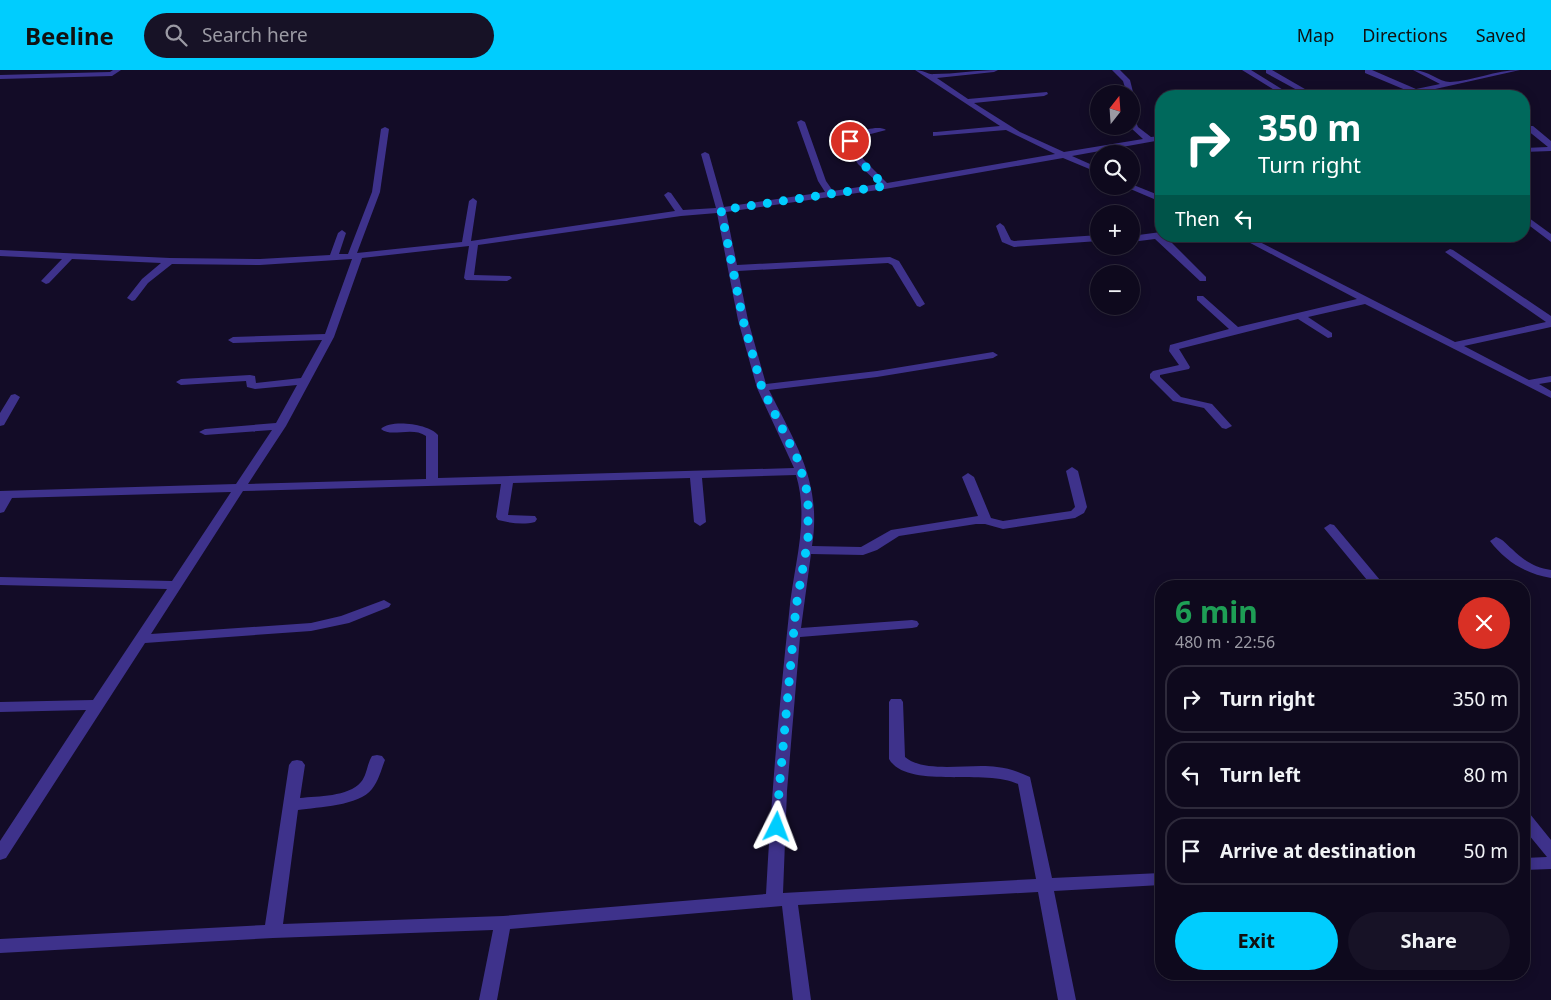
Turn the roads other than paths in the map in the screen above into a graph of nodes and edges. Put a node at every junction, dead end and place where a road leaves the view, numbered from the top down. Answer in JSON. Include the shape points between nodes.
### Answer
{"nodes":[{"id":1,"x":12,"y":70,"type":"edge"},
{"id":2,"x":117,"y":70,"type":"edge"},
{"id":3,"x":919,"y":70,"type":"edge"},
{"id":4,"x":994,"y":70,"type":"edge"},
{"id":5,"x":1116,"y":70,"type":"edge"},
{"id":6,"x":1246,"y":70,"type":"edge"},
{"id":7,"x":1417,"y":70,"type":"edge"},
{"id":8,"x":1516,"y":70,"type":"edge"},
{"id":9,"x":1269,"y":71,"type":"edge"},
{"id":10,"x":1368,"y":71,"type":"edge"},
{"id":11,"x":1,"y":77,"type":"edge"},
{"id":12,"x":930,"y":77,"type":"junction"},
{"id":13,"x":1128,"y":85,"type":"edge"},
{"id":14,"x":1448,"y":85,"type":"junction"},
{"id":15,"x":1279,"y":90,"type":"edge"},
{"id":16,"x":1302,"y":90,"type":"edge"},
{"id":17,"x":1411,"y":90,"type":"edge"},
{"id":18,"x":1425,"y":90,"type":"edge"},
{"id":19,"x":1044,"y":94,"type":"dead end"},
{"id":20,"x":966,"y":101,"type":"junction"},
{"id":21,"x":800,"y":122,"type":"dead end"},
{"id":22,"x":1006,"y":128,"type":"junction"},
{"id":23,"x":1530,"y":128,"type":"dead end"},
{"id":24,"x":385,"y":129,"type":"dead end"},
{"id":25,"x":882,"y":130,"type":"dead end"},
{"id":26,"x":1140,"y":132,"type":"edge"},
{"id":27,"x":936,"y":134,"type":"dead end"},
{"id":28,"x":1155,"y":139,"type":"edge"},
{"id":29,"x":1150,"y":140,"type":"junction"},
{"id":30,"x":1551,"y":145,"type":"edge"},
{"id":31,"x":1530,"y":150,"type":"edge"},
{"id":32,"x":1551,"y":150,"type":"edge"},
{"id":33,"x":705,"y":154,"type":"dead end"},
{"id":34,"x":1064,"y":155,"type":"junction"},
{"id":35,"x":1090,"y":167,"type":"edge"},
{"id":36,"x":885,"y":186,"type":"junction"},
{"id":37,"x":1140,"y":190,"type":"edge"},
{"id":38,"x":831,"y":194,"type":"junction"},
{"id":39,"x":668,"y":195,"type":"dead end"},
{"id":40,"x":1155,"y":196,"type":"edge"},
{"id":41,"x":474,"y":201,"type":"dead end"},
{"id":42,"x":721,"y":210,"type":"junction"},
{"id":43,"x":681,"y":213,"type":"junction"},
{"id":44,"x":1530,"y":222,"type":"edge"},
{"id":45,"x":1000,"y":226,"type":"dead end"},
{"id":46,"x":342,"y":232,"type":"dead end"},
{"id":47,"x":1155,"y":236,"type":"edge"},
{"id":48,"x":1140,"y":238,"type":"edge"},
{"id":49,"x":1090,"y":239,"type":"edge"},
{"id":50,"x":1551,"y":240,"type":"edge"},
{"id":51,"x":1165,"y":242,"type":"edge"},
{"id":52,"x":1253,"y":242,"type":"edge"},
{"id":53,"x":470,"y":243,"type":"junction"},
{"id":54,"x":1450,"y":252,"type":"dead end"},
{"id":55,"x":0,"y":253,"type":"edge"},
{"id":56,"x":70,"y":256,"type":"junction"},
{"id":57,"x":355,"y":257,"type":"junction"},
{"id":58,"x":333,"y":259,"type":"junction"},
{"id":59,"x":170,"y":261,"type":"junction"},
{"id":60,"x":734,"y":268,"type":"junction"},
{"id":61,"x":508,"y":278,"type":"dead end"},
{"id":62,"x":1203,"y":279,"type":"dead end"},
{"id":63,"x":46,"y":282,"type":"dead end"},
{"id":64,"x":132,"y":298,"type":"dead end"},
{"id":65,"x":1200,"y":298,"type":"dead end"},
{"id":66,"x":1368,"y":300,"type":"junction"},
{"id":67,"x":920,"y":304,"type":"dead end"},
{"id":68,"x":1299,"y":315,"type":"junction"},
{"id":69,"x":1551,"y":322,"type":"edge"},
{"id":70,"x":1236,"y":330,"type":"junction"},
{"id":71,"x":1328,"y":335,"type":"dead end"},
{"id":72,"x":329,"y":337,"type":"junction"},
{"id":73,"x":233,"y":340,"type":"dead end"},
{"id":74,"x":1455,"y":345,"type":"junction"},
{"id":75,"x":993,"y":355,"type":"dead end"},
{"id":76,"x":1551,"y":379,"type":"edge"},
{"id":77,"x":305,"y":381,"type":"junction"},
{"id":78,"x":181,"y":382,"type":"dead end"},
{"id":79,"x":1528,"y":383,"type":"junction"},
{"id":80,"x":762,"y":388,"type":"junction"},
{"id":81,"x":1551,"y":395,"type":"edge"},
{"id":82,"x":15,"y":397,"type":"dead end"},
{"id":83,"x":0,"y":424,"type":"edge"},
{"id":84,"x":280,"y":426,"type":"junction"},
{"id":85,"x":1226,"y":426,"type":"dead end"},
{"id":86,"x":387,"y":429,"type":"dead end"},
{"id":87,"x":205,"y":432,"type":"dead end"},
{"id":88,"x":802,"y":471,"type":"junction"},
{"id":89,"x":1072,"y":471,"type":"dead end"},
{"id":90,"x":696,"y":474,"type":"junction"},
{"id":91,"x":968,"y":478,"type":"dead end"},
{"id":92,"x":507,"y":481,"type":"junction"},
{"id":93,"x":432,"y":482,"type":"junction"},
{"id":94,"x":240,"y":487,"type":"junction"},
{"id":95,"x":4,"y":494,"type":"edge"},
{"id":96,"x":0,"y":509,"type":"edge"},
{"id":97,"x":531,"y":519,"type":"dead end"},
{"id":98,"x":986,"y":520,"type":"junction"},
{"id":99,"x":700,"y":522,"type":"dead end"},
{"id":100,"x":1330,"y":528,"type":"dead end"},
{"id":101,"x":1496,"y":541,"type":"dead end"},
{"id":102,"x":805,"y":550,"type":"junction"},
{"id":103,"x":1551,"y":574,"type":"edge"},
{"id":104,"x":1375,"y":580,"type":"edge"},
{"id":105,"x":0,"y":581,"type":"edge"},
{"id":106,"x":176,"y":585,"type":"junction"},
{"id":107,"x":384,"y":604,"type":"dead end"},
{"id":108,"x":912,"y":624,"type":"dead end"},
{"id":109,"x":795,"y":633,"type":"junction"},
{"id":110,"x":141,"y":639,"type":"junction"},
{"id":111,"x":896,"y":702,"type":"dead end"},
{"id":112,"x":99,"y":705,"type":"junction"},
{"id":113,"x":0,"y":707,"type":"edge"},
{"id":114,"x":377,"y":760,"type":"dead end"},
{"id":115,"x":297,"y":765,"type":"dead end"},
{"id":116,"x":292,"y":805,"type":"junction"},
{"id":117,"x":1530,"y":826,"type":"edge"},
{"id":118,"x":1551,"y":852,"type":"edge"},
{"id":119,"x":0,"y":854,"type":"edge"},
{"id":120,"x":1551,"y":863,"type":"edge"},
{"id":121,"x":1530,"y":864,"type":"edge"},
{"id":122,"x":1155,"y":880,"type":"edge"},
{"id":123,"x":1044,"y":886,"type":"junction"},
{"id":124,"x":782,"y":899,"type":"junction"},
{"id":125,"x":503,"y":923,"type":"junction"},
{"id":126,"x":273,"y":932,"type":"junction"},
{"id":127,"x":0,"y":946,"type":"edge"},
{"id":128,"x":488,"y":1000,"type":"edge"},
{"id":129,"x":802,"y":1000,"type":"edge"},
{"id":130,"x":1067,"y":1000,"type":"edge"}],
"edges":[{"from":1,"to":11,"type":"street"},
{"from":2,"to":11,"type":"street","via":[[112,74]]},
{"from":3,"to":12,"type":"street"},
{"from":4,"to":12,"type":"street"},
{"from":5,"to":13,"type":"street"},
{"from":6,"to":15,"type":"street"},
{"from":7,"to":14,"type":"street"},
{"from":8,"to":14,"type":"street"},
{"from":9,"to":16,"type":"street"},
{"from":10,"to":17,"type":"street"},
{"from":12,"to":20,"type":"street"},
{"from":14,"to":18,"type":"street"},
{"from":19,"to":20,"type":"street"},
{"from":20,"to":22,"type":"street"},
{"from":21,"to":38,"type":"street","via":[[818,173]]},
{"from":22,"to":27,"type":"street"},
{"from":22,"to":34,"type":"street"},
{"from":23,"to":30,"type":"street"},
{"from":24,"to":57,"type":"street","via":[[376,192]]},
{"from":25,"to":36,"type":"street","via":[[863,133],[864,139],[848,143],[861,162]]},
{"from":26,"to":29,"type":"street"},
{"from":28,"to":29,"type":"street"},
{"from":29,"to":34,"type":"street"},
{"from":31,"to":32,"type":"street"},
{"from":33,"to":42,"type":"street"},
{"from":34,"to":35,"type":"street"},
{"from":34,"to":36,"type":"street"},
{"from":36,"to":38,"type":"street"},
{"from":37,"to":40,"type":"street"},
{"from":38,"to":42,"type":"street"},
{"from":39,"to":43,"type":"street"},
{"from":41,"to":53,"type":"street"},
{"from":42,"to":43,"type":"street"},
{"from":42,"to":60,"type":"street"},
{"from":43,"to":53,"type":"street"},
{"from":44,"to":50,"type":"street"},
{"from":45,"to":49,"type":"street","via":[[1007,242],[1014,244]]},
{"from":46,"to":58,"type":"street"},
{"from":47,"to":48,"type":"street"},
{"from":51,"to":62,"type":"street"},
{"from":52,"to":66,"type":"street"},
{"from":53,"to":57,"type":"street"},
{"from":53,"to":61,"type":"street","via":[[469,278]]},
{"from":54,"to":69,"type":"street"},
{"from":55,"to":56,"type":"street"},
{"from":56,"to":59,"type":"street"},
{"from":56,"to":63,"type":"street"},
{"from":57,"to":58,"type":"street"},
{"from":57,"to":72,"type":"street"},
{"from":58,"to":59,"type":"street"},
{"from":59,"to":64,"type":"street","via":[[145,281]]},
{"from":60,"to":67,"type":"street","via":[[890,260],[896,263]]},
{"from":60,"to":80,"type":"street","via":[[743,320]]},
{"from":65,"to":70,"type":"street"},
{"from":66,"to":68,"type":"street"},
{"from":66,"to":74,"type":"street"},
{"from":68,"to":70,"type":"street"},
{"from":68,"to":71,"type":"street"},
{"from":69,"to":74,"type":"street"},
{"from":70,"to":85,"type":"street","via":[[1176,346],[1173,349],[1184,364],[1183,368],[1155,374],[1155,378],[1177,399],[1208,406]]},
{"from":72,"to":73,"type":"street"},
{"from":72,"to":77,"type":"street"},
{"from":74,"to":79,"type":"street"},
{"from":75,"to":80,"type":"street"},
{"from":76,"to":79,"type":"street"},
{"from":77,"to":78,"type":"street","via":[[256,386],[251,385],[252,378]]},
{"from":77,"to":84,"type":"street"},
{"from":79,"to":81,"type":"street"},
{"from":80,"to":88,"type":"street"},
{"from":82,"to":83,"type":"street"},
{"from":84,"to":87,"type":"street"},
{"from":84,"to":94,"type":"street"},
{"from":86,"to":93,"type":"street","via":[[428,430],[432,435]]},
{"from":88,"to":90,"type":"street"},
{"from":88,"to":102,"type":"street","via":[[808,495]]},
{"from":89,"to":98,"type":"street","via":[[1081,506],[1079,512],[1003,525]]},
{"from":90,"to":92,"type":"street"},
{"from":90,"to":99,"type":"street"},
{"from":91,"to":98,"type":"street"},
{"from":92,"to":93,"type":"street"},
{"from":92,"to":97,"type":"street","via":[[502,517]]},
{"from":93,"to":94,"type":"street"},
{"from":94,"to":95,"type":"street"},
{"from":94,"to":106,"type":"street"},
{"from":95,"to":96,"type":"street"},
{"from":98,"to":102,"type":"street","via":[[895,533],[863,551]]},
{"from":100,"to":104,"type":"street"},
{"from":101,"to":103,"type":"street","via":[[1526,568]]},
{"from":102,"to":109,"type":"street"},
{"from":105,"to":106,"type":"street"},
{"from":106,"to":110,"type":"street"},
{"from":107,"to":110,"type":"street","via":[[344,620],[311,627]]},
{"from":108,"to":109,"type":"street"},
{"from":109,"to":124,"type":"street","via":[[779,791]]},
{"from":110,"to":112,"type":"street"},
{"from":111,"to":123,"type":"street","via":[[897,759],[900,764],[936,771],[1006,771],[1018,774],[1025,781]]},
{"from":112,"to":113,"type":"street"},
{"from":112,"to":119,"type":"street"},
{"from":114,"to":116,"type":"street","via":[[364,788],[345,797]]},
{"from":115,"to":116,"type":"street"},
{"from":116,"to":126,"type":"street"},
{"from":117,"to":118,"type":"street"},
{"from":120,"to":121,"type":"street"},
{"from":122,"to":123,"type":"street"},
{"from":123,"to":124,"type":"street"},
{"from":123,"to":130,"type":"street"},
{"from":124,"to":125,"type":"street"},
{"from":124,"to":129,"type":"street"},
{"from":125,"to":126,"type":"street"},
{"from":125,"to":128,"type":"street"},
{"from":126,"to":127,"type":"street"}]}
